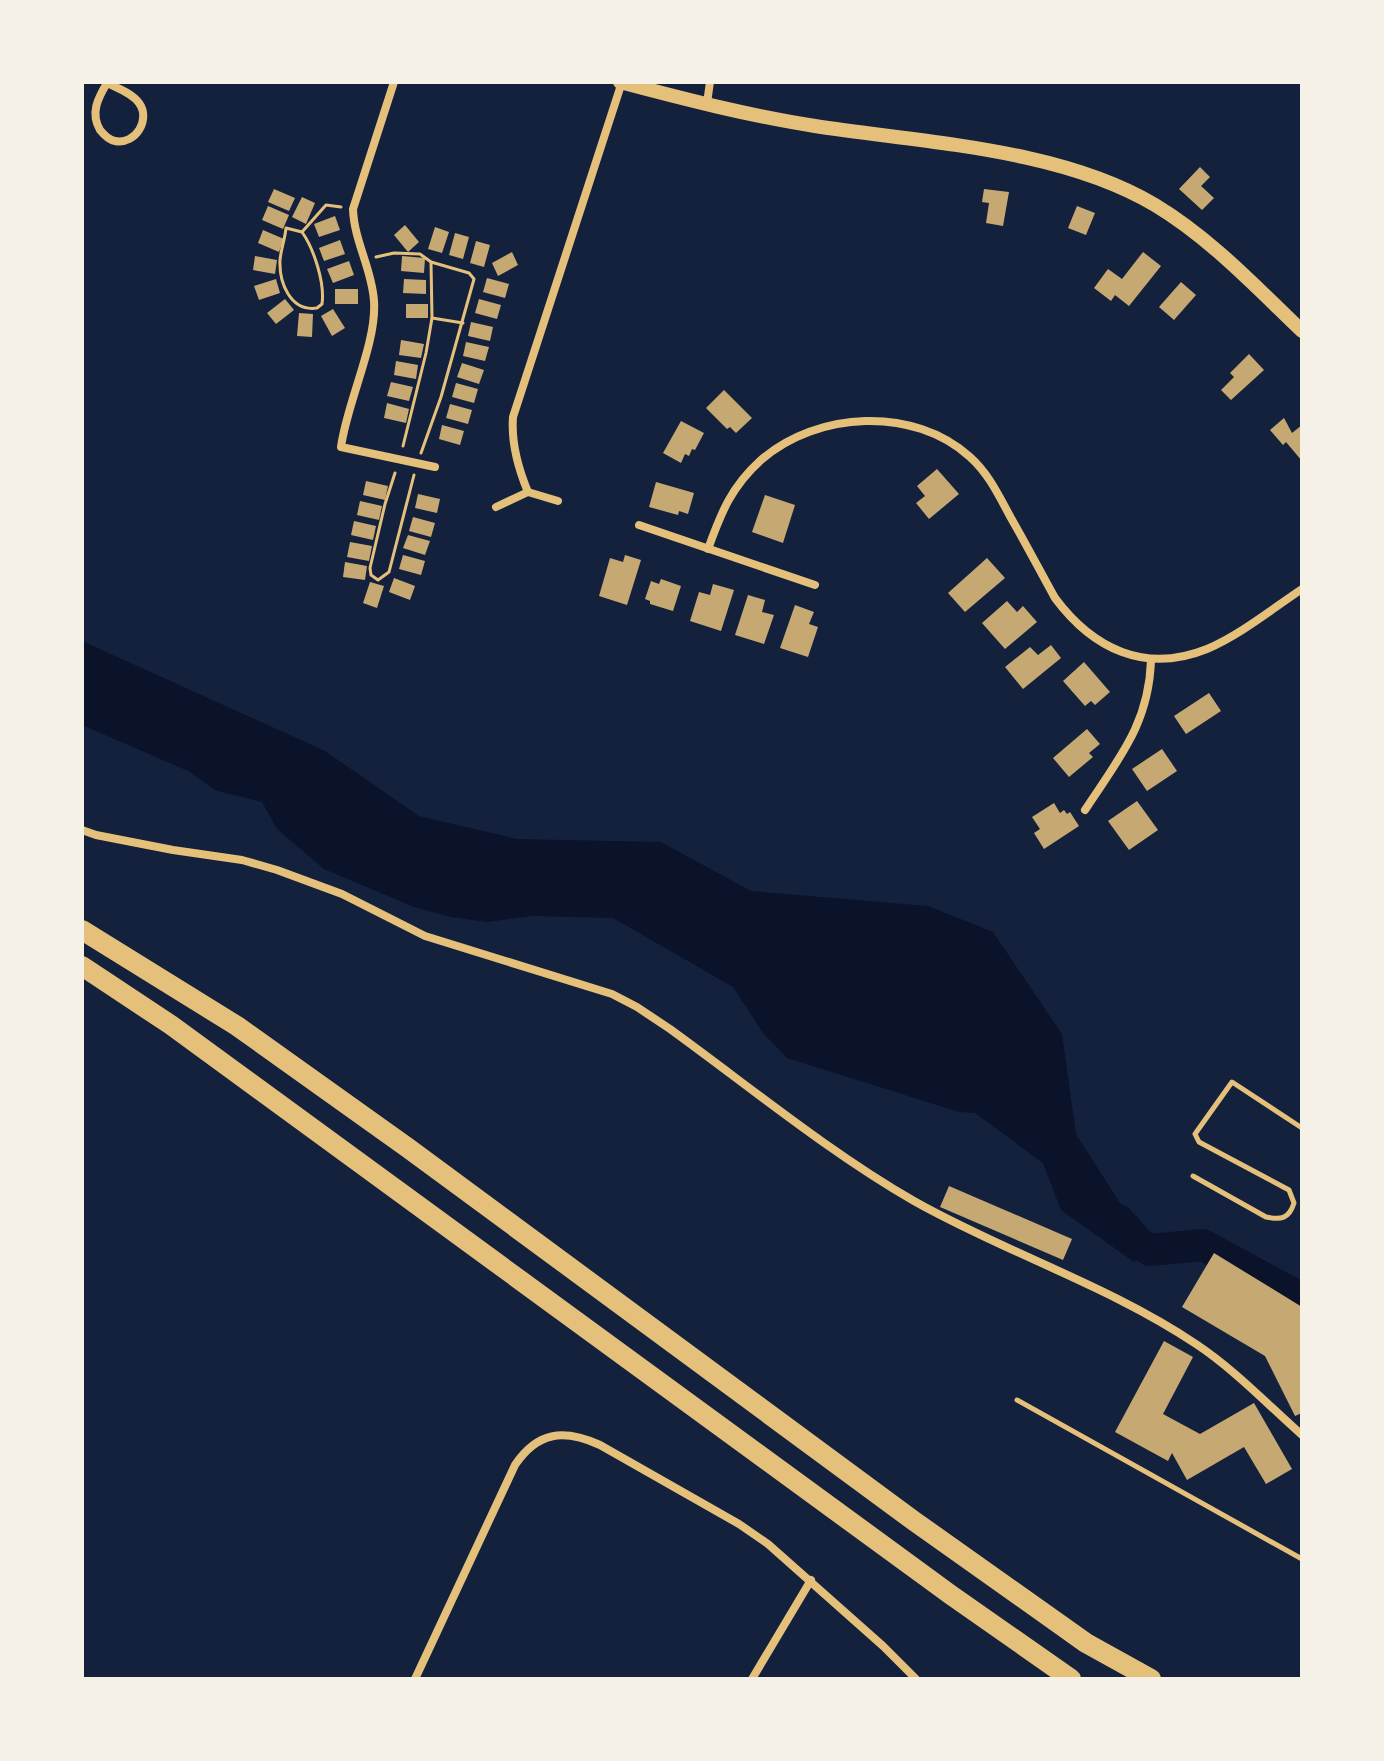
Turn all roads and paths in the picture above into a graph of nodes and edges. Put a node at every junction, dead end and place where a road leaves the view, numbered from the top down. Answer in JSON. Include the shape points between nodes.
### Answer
{"nodes":[{"id":1,"x":107,"y":82,"type":"edge"},
{"id":2,"x":394,"y":82,"type":"edge"},
{"id":3,"x":621,"y":82,"type":"edge"},
{"id":4,"x":710,"y":82,"type":"edge"},
{"id":5,"x":707,"y":103,"type":"junction"},
{"id":6,"x":353,"y":209,"type":"junction"},
{"id":7,"x":302,"y":232,"type":"junction"},
{"id":8,"x":364,"y":260,"type":"junction"},
{"id":9,"x":431,"y":262,"type":"junction"},
{"id":10,"x":432,"y":318,"type":"junction"},
{"id":11,"x":463,"y":323,"type":"junction"},
{"id":12,"x":1302,"y":331,"type":"edge"},
{"id":13,"x":399,"y":460,"type":"junction"},
{"id":14,"x":418,"y":464,"type":"junction"},
{"id":15,"x":435,"y":467,"type":"dead end"},
{"id":16,"x":528,"y":492,"type":"junction"},
{"id":17,"x":558,"y":501,"type":"dead end"},
{"id":18,"x":496,"y":507,"type":"dead end"},
{"id":19,"x":639,"y":525,"type":"dead end"},
{"id":20,"x":708,"y":549,"type":"junction"},
{"id":21,"x":815,"y":585,"type":"dead end"},
{"id":22,"x":1302,"y":589,"type":"edge"},
{"id":23,"x":1151,"y":660,"type":"junction"},
{"id":24,"x":1085,"y":810,"type":"dead end"},
{"id":25,"x":82,"y":830,"type":"edge"},
{"id":26,"x":82,"y":930,"type":"edge"},
{"id":27,"x":82,"y":966,"type":"edge"},
{"id":28,"x":1302,"y":1128,"type":"edge"},
{"id":29,"x":1193,"y":1176,"type":"dead end"},
{"id":30,"x":1017,"y":1400,"type":"dead end"},
{"id":31,"x":1302,"y":1435,"type":"edge"},
{"id":32,"x":1302,"y":1559,"type":"edge"},
{"id":33,"x":811,"y":1580,"type":"junction"},
{"id":34,"x":1033,"y":1654,"type":"junction"},
{"id":35,"x":415,"y":1679,"type":"edge"},
{"id":36,"x":752,"y":1679,"type":"edge"},
{"id":37,"x":916,"y":1679,"type":"edge"},
{"id":38,"x":1059,"y":1679,"type":"edge"},
{"id":39,"x":1071,"y":1679,"type":"edge"},
{"id":40,"x":1151,"y":1679,"type":"edge"}],
"edges":[{"from":1,"to":1,"type":"street","via":[[94,110],[97,124],[114,141],[126,140],[137,134],[143,113],[139,102]]},
{"from":2,"to":6,"type":"street"},
{"from":3,"to":5,"type":"street"},
{"from":3,"to":16,"type":"street","via":[[513,417],[513,440]]},
{"from":4,"to":5,"type":"street"},
{"from":5,"to":12,"type":"street","via":[[1038,161],[1099,177],[1156,205],[1208,244]]},
{"from":6,"to":7,"type":"path","via":[[326,205]]},
{"from":6,"to":8,"type":"street"},
{"from":7,"to":7,"type":"path","via":[[286,228],[280,274],[293,301],[317,308],[323,288]]},
{"from":8,"to":9,"type":"path","via":[[394,253],[420,254]]},
{"from":8,"to":13,"type":"street","via":[[374,300],[373,323],[341,447]]},
{"from":9,"to":10,"type":"path"},
{"from":9,"to":11,"type":"path","via":[[472,275]]},
{"from":10,"to":11,"type":"path"},
{"from":10,"to":13,"type":"path"},
{"from":11,"to":14,"type":"path"},
{"from":13,"to":14,"type":"street"},
{"from":13,"to":14,"type":"path","via":[[370,568],[378,580],[389,572]]},
{"from":14,"to":15,"type":"street"},
{"from":16,"to":17,"type":"street"},
{"from":16,"to":18,"type":"street"},
{"from":19,"to":20,"type":"street"},
{"from":20,"to":21,"type":"street"},
{"from":20,"to":23,"type":"street","via":[[723,507],[777,449],[834,425],[902,423],[941,437],[980,466],[1055,598],[1079,627],[1112,648]]},
{"from":22,"to":23,"type":"street","via":[[1209,648]]},
{"from":23,"to":24,"type":"street","via":[[1150,688],[1138,726]]},
{"from":25,"to":31,"type":"street","via":[[277,870],[342,894],[425,936],[612,994],[670,1029],[881,1182],[1113,1296],[1194,1342]]},
{"from":26,"to":40,"type":"highway","via":[[237,1026],[914,1521],[1086,1643]]},
{"from":27,"to":34,"type":"highway","via":[[236,1072]]},
{"from":28,"to":29,"type":"lane","via":[[1232,1082],[1195,1134],[1199,1142],[1289,1190],[1294,1203],[1286,1217],[1266,1217]]},
{"from":30,"to":32,"type":"lane"},
{"from":33,"to":35,"type":"street","via":[[717,1511],[600,1445],[554,1435],[533,1444],[515,1465]]},
{"from":33,"to":36,"type":"street"},
{"from":33,"to":37,"type":"street"},
{"from":34,"to":38,"type":"highway"},
{"from":34,"to":39,"type":"highway"}]}
